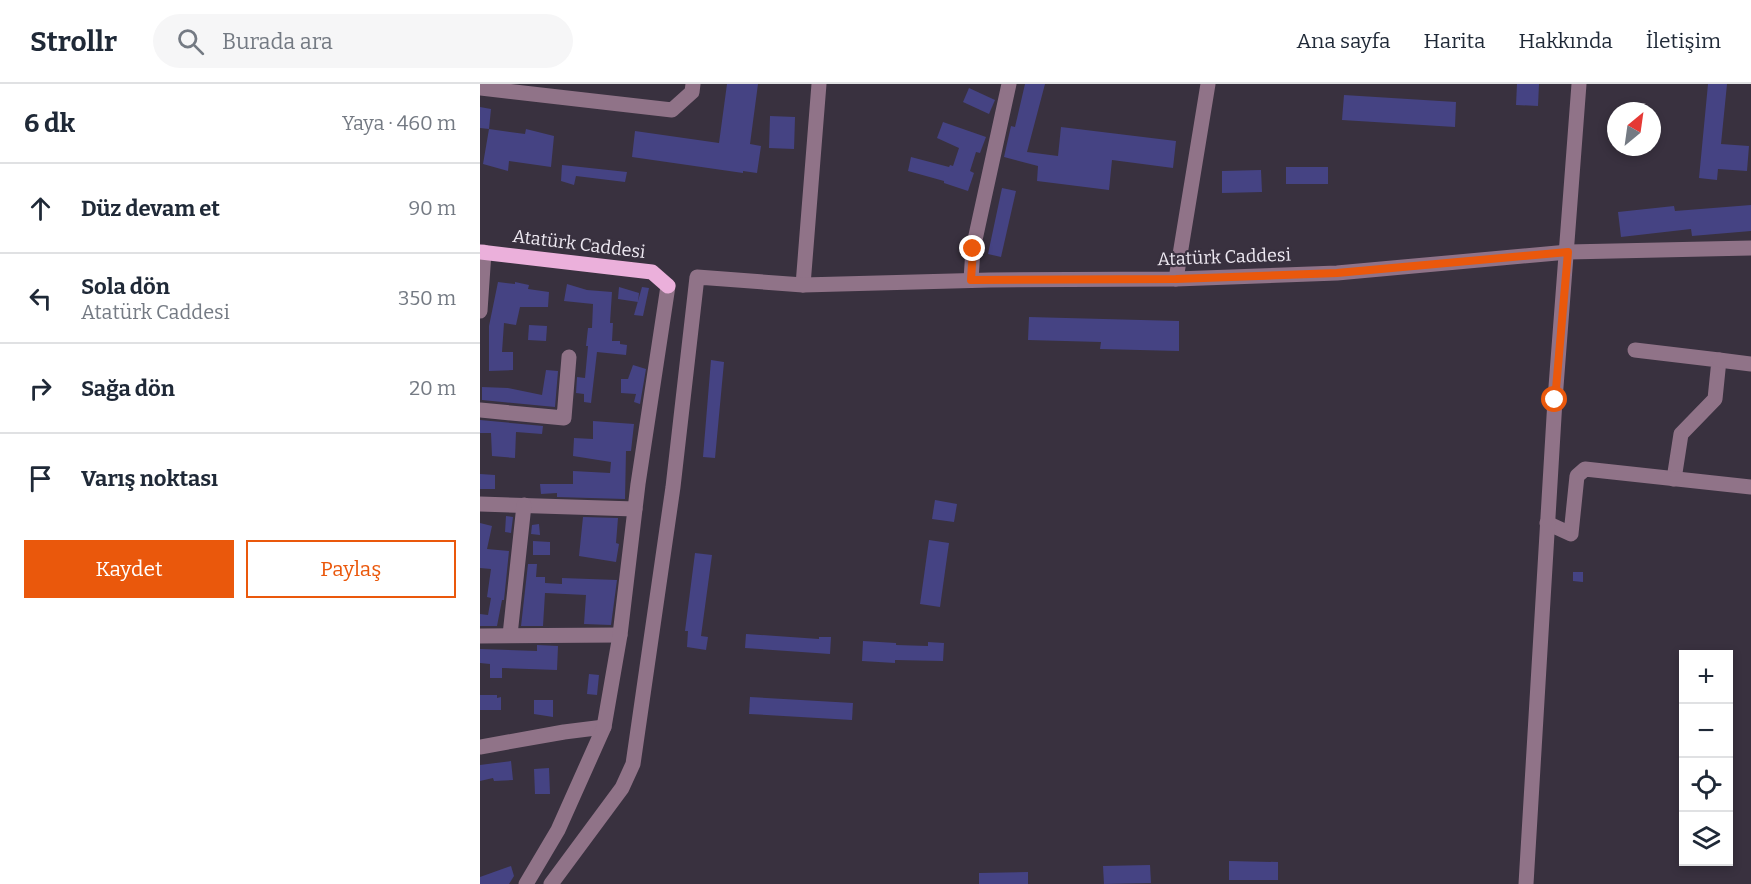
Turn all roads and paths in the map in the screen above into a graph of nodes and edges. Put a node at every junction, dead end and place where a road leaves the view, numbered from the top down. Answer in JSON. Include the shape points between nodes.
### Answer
{"nodes":[{"id":1,"x":693,"y":84,"type":"edge"},
{"id":2,"x":819,"y":84,"type":"edge"},
{"id":3,"x":1009,"y":84,"type":"edge"},
{"id":4,"x":1208,"y":84,"type":"edge"},
{"id":5,"x":1579,"y":84,"type":"edge"},
{"id":6,"x":480,"y":88,"type":"edge"},
{"id":7,"x":1751,"y":248,"type":"edge"},
{"id":8,"x":482,"y":252,"type":"edge"},
{"id":9,"x":1568,"y":252,"type":"junction"},
{"id":10,"x":1176,"y":279,"type":"junction"},
{"id":11,"x":971,"y":280,"type":"junction"},
{"id":12,"x":803,"y":285,"type":"junction"},
{"id":13,"x":668,"y":286,"type":"joint"},
{"id":14,"x":480,"y":311,"type":"edge"},
{"id":15,"x":1635,"y":350,"type":"dead end"},
{"id":16,"x":569,"y":357,"type":"dead end"},
{"id":17,"x":1719,"y":360,"type":"junction"},
{"id":18,"x":1751,"y":364,"type":"edge"},
{"id":19,"x":480,"y":410,"type":"edge"},
{"id":20,"x":1674,"y":478,"type":"junction"},
{"id":21,"x":1751,"y":487,"type":"edge"},
{"id":22,"x":480,"y":504,"type":"edge"},
{"id":23,"x":524,"y":505,"type":"junction"},
{"id":24,"x":635,"y":509,"type":"junction"},
{"id":25,"x":1547,"y":523,"type":"junction"},
{"id":26,"x":620,"y":634,"type":"junction"},
{"id":27,"x":510,"y":635,"type":"junction"},
{"id":28,"x":480,"y":636,"type":"edge"},
{"id":29,"x":604,"y":727,"type":"junction"},
{"id":30,"x":480,"y":747,"type":"edge"},
{"id":31,"x":525,"y":884,"type":"edge"},
{"id":32,"x":551,"y":884,"type":"edge"},
{"id":33,"x":1526,"y":884,"type":"edge"}],
"edges":[{"from":1,"to":6,"type":"street","via":[[692,92],[672,110]]},
{"from":2,"to":12,"type":"street"},
{"from":3,"to":11,"type":"street","via":[[973,249]]},
{"from":4,"to":10,"type":"street"},
{"from":5,"to":9,"type":"street"},
{"from":7,"to":9,"type":"street","name":"Atatürk Caddesi"},
{"from":8,"to":13,"type":"main road","name":"Atatürk Caddesi","via":[[652,272]]},
{"from":8,"to":14,"type":"street"},
{"from":9,"to":10,"type":"street","name":"Atatürk Caddesi","via":[[1337,273]]},
{"from":9,"to":25,"type":"street"},
{"from":10,"to":11,"type":"street","name":"Atatürk Caddesi"},
{"from":11,"to":12,"type":"street","name":"Atatürk Caddesi"},
{"from":12,"to":32,"type":"street","name":"Atatürk Caddesi","via":[[697,277],[673,487],[633,764],[622,788]]},
{"from":13,"to":24,"type":"street"},
{"from":15,"to":17,"type":"street"},
{"from":16,"to":19,"type":"street","via":[[564,418]]},
{"from":17,"to":18,"type":"street"},
{"from":17,"to":20,"type":"street","via":[[1715,399],[1681,434]]},
{"from":20,"to":21,"type":"street"},
{"from":20,"to":25,"type":"street","via":[[1585,469],[1577,476],[1571,534]]},
{"from":22,"to":23,"type":"street"},
{"from":23,"to":24,"type":"street"},
{"from":23,"to":27,"type":"street"},
{"from":24,"to":26,"type":"street"},
{"from":25,"to":33,"type":"street"},
{"from":26,"to":27,"type":"street"},
{"from":26,"to":29,"type":"street"},
{"from":27,"to":28,"type":"street"},
{"from":29,"to":30,"type":"street"},
{"from":29,"to":31,"type":"street","via":[[558,831]]}]}
